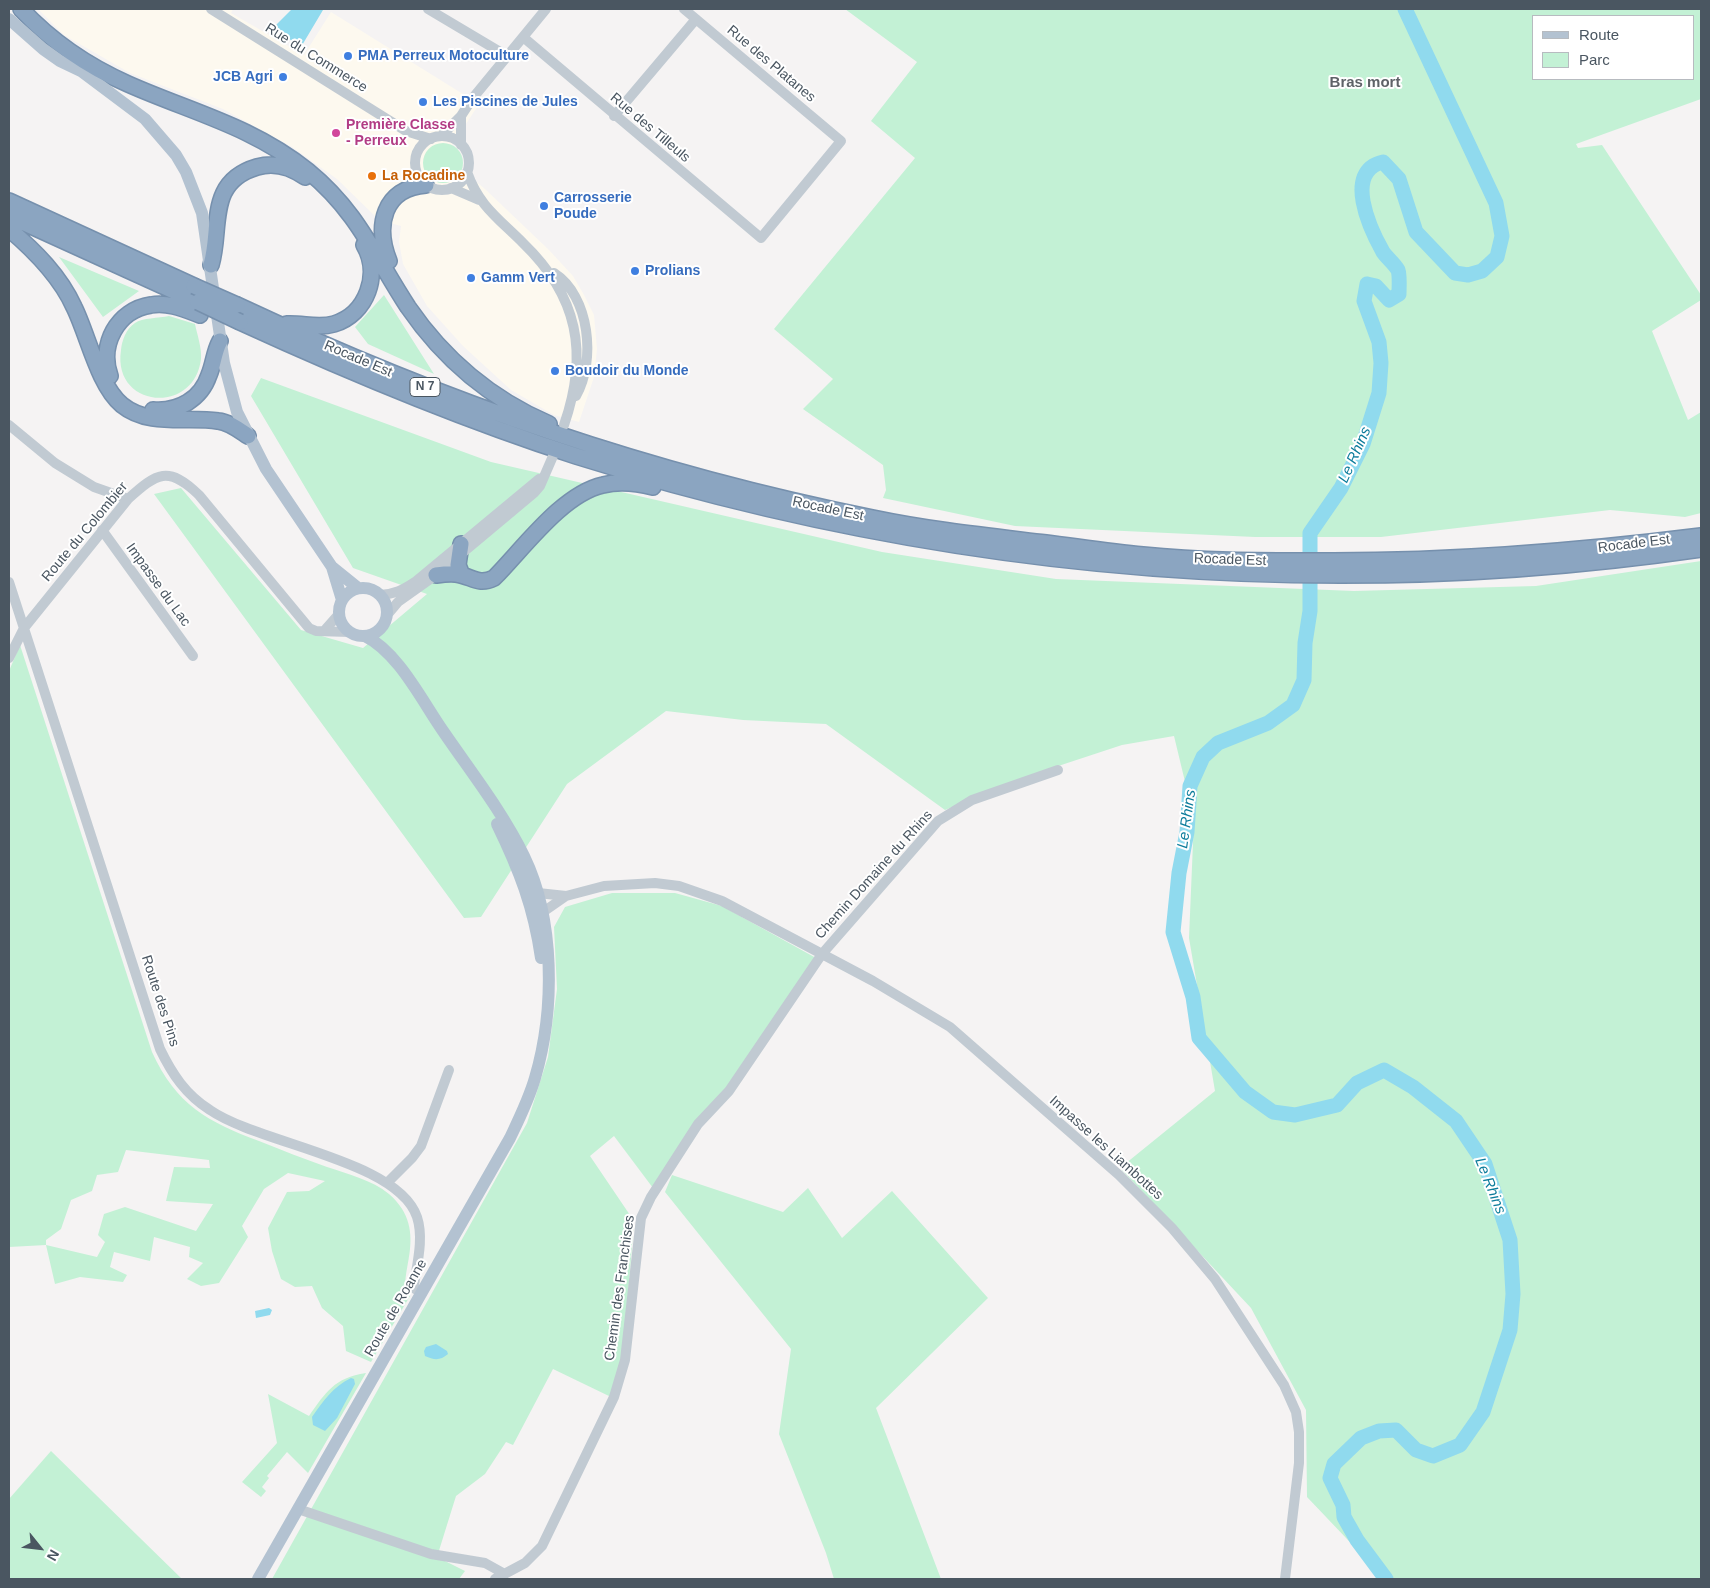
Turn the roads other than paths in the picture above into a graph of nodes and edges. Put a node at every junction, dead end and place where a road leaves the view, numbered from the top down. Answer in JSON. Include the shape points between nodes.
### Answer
{"nodes":[{"id":1,"x":14,"y":9,"type":"edge"},
{"id":2,"x":20,"y":9,"type":"edge"},
{"id":3,"x":211,"y":9,"type":"edge"},
{"id":4,"x":428,"y":9,"type":"edge"},
{"id":5,"x":546,"y":9,"type":"edge"},
{"id":6,"x":684,"y":9,"type":"edge"},
{"id":7,"x":9,"y":19,"type":"edge"},
{"id":8,"x":696,"y":19,"type":"junction"},
{"id":9,"x":523,"y":37,"type":"junction"},
{"id":10,"x":507,"y":56,"type":"junction"},
{"id":11,"x":80,"y":71,"type":"junction"},
{"id":12,"x":462,"y":116,"type":"junction"},
{"id":13,"x":614,"y":116,"type":"junction"},
{"id":14,"x":406,"y":131,"type":"junction"},
{"id":15,"x":436,"y":137,"type":"junction"},
{"id":16,"x":461,"y":144,"type":"junction"},
{"id":17,"x":417,"y":153,"type":"junction"},
{"id":18,"x":467,"y":172,"type":"junction"},
{"id":19,"x":426,"y":184,"type":"junction"},
{"id":20,"x":451,"y":188,"type":"junction"},
{"id":21,"x":480,"y":200,"type":"junction"},
{"id":22,"x":9,"y":201,"type":"edge"},
{"id":23,"x":9,"y":216,"type":"edge"},
{"id":24,"x":9,"y":229,"type":"edge"},
{"id":25,"x":761,"y":238,"type":"joint"},
{"id":26,"x":212,"y":266,"type":"junction"},
{"id":27,"x":393,"y":282,"type":"junction"},
{"id":28,"x":199,"y":308,"type":"junction"},
{"id":29,"x":279,"y":325,"type":"junction"},
{"id":30,"x":220,"y":341,"type":"junction"},
{"id":31,"x":564,"y":424,"type":"dead end"},
{"id":32,"x":9,"y":425,"type":"edge"},
{"id":33,"x":248,"y":436,"type":"junction"},
{"id":34,"x":573,"y":440,"type":"junction"},
{"id":35,"x":553,"y":456,"type":"dead end"},
{"id":36,"x":725,"y":498,"type":"junction"},
{"id":37,"x":128,"y":499,"type":"junction"},
{"id":38,"x":102,"y":530,"type":"junction"},
{"id":39,"x":1701,"y":536,"type":"edge"},
{"id":40,"x":1701,"y":550,"type":"edge"},
{"id":41,"x":459,"y":551,"type":"junction"},
{"id":42,"x":332,"y":566,"type":"junction"},
{"id":43,"x":1276,"y":568,"type":"junction"},
{"id":44,"x":1336,"y":568,"type":"junction"},
{"id":45,"x":436,"y":575,"type":"junction"},
{"id":46,"x":462,"y":575,"type":"junction"},
{"id":47,"x":9,"y":582,"type":"edge"},
{"id":48,"x":358,"y":588,"type":"junction"},
{"id":49,"x":380,"y":595,"type":"junction"},
{"id":50,"x":342,"y":600,"type":"junction"},
{"id":51,"x":339,"y":614,"type":"junction"},
{"id":52,"x":385,"y":620,"type":"junction"},
{"id":53,"x":24,"y":628,"type":"junction"},
{"id":54,"x":324,"y":631,"type":"junction"},
{"id":55,"x":350,"y":632,"type":"junction"},
{"id":56,"x":365,"y":636,"type":"junction"},
{"id":57,"x":391,"y":655,"type":"junction"},
{"id":58,"x":193,"y":656,"type":"dead end"},
{"id":59,"x":9,"y":658,"type":"edge"},
{"id":60,"x":1058,"y":770,"type":"dead end"},
{"id":61,"x":566,"y":896,"type":"junction"},
{"id":62,"x":536,"y":903,"type":"junction"},
{"id":63,"x":822,"y":954,"type":"junction"},
{"id":64,"x":449,"y":1070,"type":"dead end"},
{"id":65,"x":388,"y":1182,"type":"junction"},
{"id":66,"x":422,"y":1293,"type":"junction"},
{"id":67,"x":298,"y":1509,"type":"junction"},
{"id":68,"x":499,"y":1576,"type":"edge"},
{"id":69,"x":258,"y":1579,"type":"edge"},
{"id":70,"x":1285,"y":1579,"type":"edge"}],
"edges":[{"from":1,"to":11,"type":"main road"},
{"from":2,"to":27,"type":"highway","via":[[50,37],[85,62],[129,85],[238,128],[293,159],[327,188],[354,218]]},
{"from":3,"to":14,"type":"street","name":"Rue du Commerce"},
{"from":4,"to":10,"type":"street"},
{"from":5,"to":9,"type":"street"},
{"from":6,"to":8,"type":"street","name":"Rue des Platanes"},
{"from":7,"to":11,"type":"main road","via":[[49,53]]},
{"from":8,"to":13,"type":"street"},
{"from":8,"to":25,"type":"street","name":"Rue des Platanes","via":[[841,141]]},
{"from":9,"to":10,"type":"street"},
{"from":9,"to":13,"type":"street","name":"Rue des Tilleuls"},
{"from":10,"to":12,"type":"street"},
{"from":11,"to":26,"type":"main road","via":[[144,118],[176,155],[202,213]]},
{"from":12,"to":15,"type":"street"},
{"from":12,"to":16,"type":"street"},
{"from":13,"to":25,"type":"street","name":"Rue des Tilleuls"},
{"from":14,"to":15,"type":"street","name":"Rue du Commerce"},
{"from":14,"to":17,"type":"street"},
{"from":15,"to":16,"type":"street"},
{"from":15,"to":17,"type":"street","via":[[423,144]]},
{"from":16,"to":18,"type":"street","via":[[468,157]]},
{"from":17,"to":19,"type":"street","via":[[416,170]]},
{"from":18,"to":20,"type":"street","via":[[461,182]]},
{"from":18,"to":21,"type":"street"},
{"from":19,"to":20,"type":"street","via":[[438,189]]},
{"from":19,"to":27,"type":"highway","via":[[409,187],[396,194],[384,218],[382,237],[393,270]]},
{"from":20,"to":21,"type":"street"},
{"from":21,"to":31,"type":"street","via":[[563,281],[581,312],[587,364]]},
{"from":22,"to":29,"type":"highway","name":"Rocade Est","number":"N 7","bridge":true},
{"from":23,"to":28,"type":"highway","name":"Rocade Est"},
{"from":24,"to":33,"type":"highway","via":[[39,256],[63,286],[106,383],[123,406],[154,418],[218,421]]},
{"from":26,"to":29,"type":"highway","via":[[219,205],[234,180],[250,170],[268,165],[288,168],[312,183],[335,205],[363,243],[371,263],[370,286],[359,308],[344,320],[323,326]]},
{"from":26,"to":30,"type":"main road"},
{"from":27,"to":34,"type":"highway","via":[[438,346],[472,378]]},
{"from":28,"to":30,"type":"highway","via":[[150,305],[125,316],[110,337],[106,352],[109,373],[119,391],[140,407],[152,410],[164,411],[184,405],[206,383]]},
{"from":28,"to":36,"type":"highway","name":"Rocade Est","bridge":true,"via":[[461,416],[574,455]]},
{"from":29,"to":34,"type":"highway","name":"Rocade Est","number":"N 7","via":[[464,402]]},
{"from":30,"to":33,"type":"main road","via":[[235,405]]},
{"from":32,"to":37,"type":"street","via":[[55,463],[94,487]]},
{"from":33,"to":42,"type":"main road","via":[[266,469]]},
{"from":34,"to":43,"type":"highway","name":"Rocade Est","via":[[743,489],[876,519],[959,533]]},
{"from":35,"to":41,"type":"street","via":[[544,475]]},
{"from":36,"to":43,"type":"highway","name":"Rocade Est","via":[[873,532],[1041,559],[1177,571]]},
{"from":36,"to":46,"type":"highway","via":[[709,502],[643,485],[602,485],[582,493],[567,504],[494,578],[481,582]]},
{"from":37,"to":38,"type":"street","name":"Route du Colombier"},
{"from":37,"to":54,"type":"street","name":"Route du Colombier","via":[[155,478],[182,479],[199,495],[303,622],[312,630]]},
{"from":38,"to":53,"type":"street","name":"Route du Colombier"},
{"from":38,"to":58,"type":"street","name":"Impasse du Lac"},
{"from":39,"to":44,"type":"highway","name":"Rocade Est","via":[[1571,552]]},
{"from":40,"to":44,"type":"highway","name":"Rocade Est","via":[[1577,565],[1421,575]]},
{"from":41,"to":45,"type":"street"},
{"from":41,"to":46,"type":"highway"},
{"from":41,"to":49,"type":"street","via":[[403,590]]},
{"from":42,"to":48,"type":"main road"},
{"from":42,"to":50,"type":"main road"},
{"from":43,"to":44,"type":"highway","name":"Rocade Est"},
{"from":45,"to":46,"type":"highway"},
{"from":45,"to":52,"type":"street","via":[[398,602]]},
{"from":47,"to":53,"type":"street","name":"Route des Pins"},
{"from":48,"to":49,"type":"main road","via":[[370,588]]},
{"from":48,"to":50,"type":"main road"},
{"from":49,"to":52,"type":"main road","via":[[385,600]]},
{"from":50,"to":51,"type":"main road"},
{"from":51,"to":54,"type":"street"},
{"from":51,"to":55,"type":"main road","via":[[342,624]]},
{"from":52,"to":56,"type":"main road","via":[[375,632]]},
{"from":52,"to":57,"type":"main road"},
{"from":53,"to":59,"type":"street","name":"Route du Colombier"},
{"from":53,"to":65,"type":"street","name":"Route des Pins","via":[[160,1049],[171,1072],[188,1093],[216,1114]]},
{"from":54,"to":55,"type":"street"},
{"from":55,"to":56,"type":"main road"},
{"from":56,"to":57,"type":"main road"},
{"from":57,"to":62,"type":"main road","name":"Route de Roanne","via":[[507,825],[524,856]]},
{"from":60,"to":63,"type":"street","name":"Chemin Domaine du Rhins","via":[[972,800],[938,821]]},
{"from":61,"to":62,"type":"street"},
{"from":61,"to":62,"type":"street"},
{"from":61,"to":63,"type":"street","name":"Impasse les Liambottes","via":[[604,886],[679,886],[722,901]]},
{"from":62,"to":66,"type":"main road","name":"Route de Roanne","via":[[549,958],[542,1043],[535,1078],[510,1138]]},
{"from":63,"to":68,"type":"street","name":"Chemin des Franchises","via":[[729,1091],[698,1124],[644,1211],[625,1360],[614,1397],[542,1546],[525,1562]]},
{"from":63,"to":70,"type":"street","name":"Impasse les Liambottes","via":[[873,980],[950,1028],[1119,1175],[1172,1228],[1215,1279],[1284,1385],[1296,1412],[1299,1463]]},
{"from":64,"to":65,"type":"street","via":[[421,1146]]},
{"from":65,"to":66,"type":"street","name":"Route des Pins","via":[[404,1196],[416,1215],[420,1239],[414,1285]]},
{"from":66,"to":67,"type":"main road","name":"Route de Roanne"},
{"from":67,"to":68,"type":"street","via":[[431,1554],[485,1563]]},
{"from":67,"to":69,"type":"main road","name":"Route de Roanne"}]}
